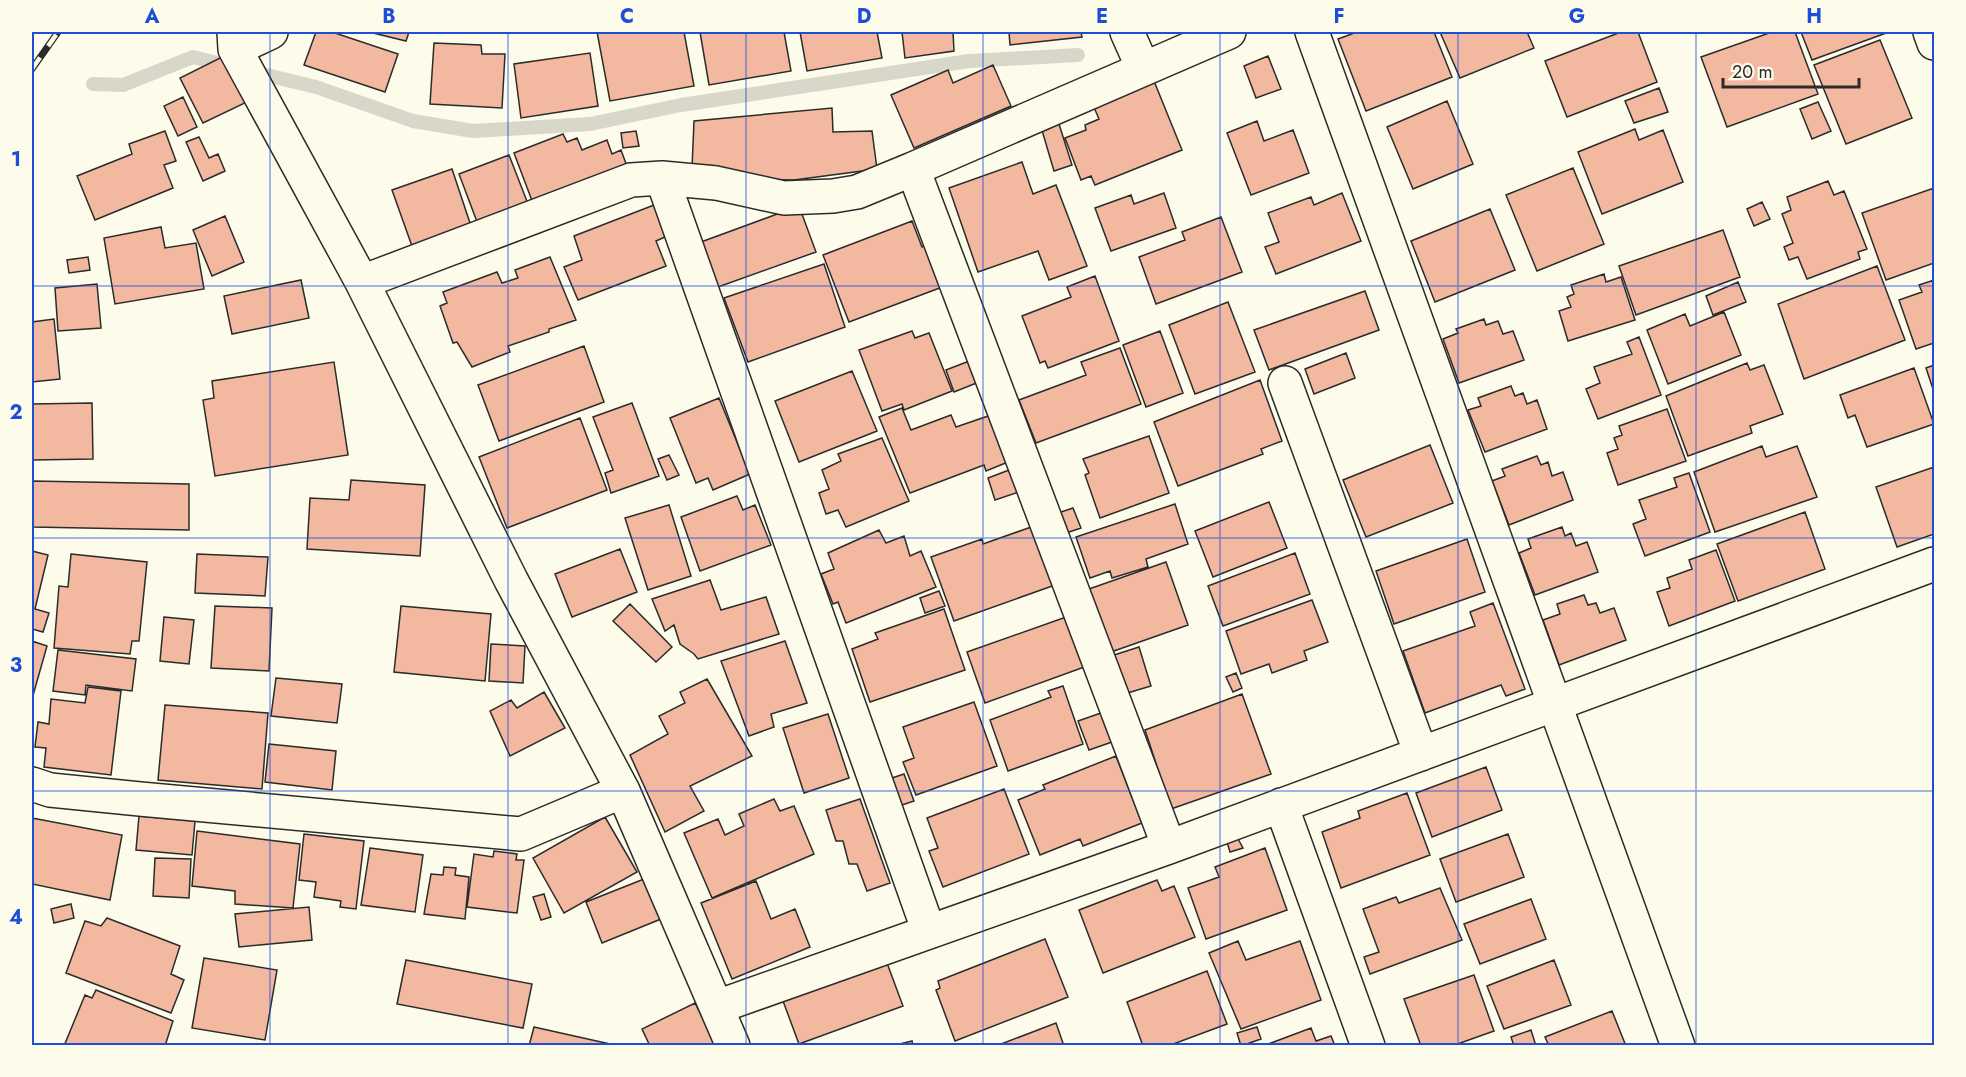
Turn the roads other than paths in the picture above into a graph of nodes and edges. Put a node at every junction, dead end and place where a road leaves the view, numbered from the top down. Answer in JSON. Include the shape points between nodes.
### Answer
{"nodes":[{"id":1,"x":271,"y":32,"type":"edge"},
{"id":2,"x":1127,"y":32,"type":"edge"},
{"id":3,"x":1229,"y":32,"type":"edge"},
{"id":4,"x":1312,"y":32,"type":"edge"},
{"id":5,"x":1930,"y":32,"type":"edge"},
{"id":6,"x":234,"y":40,"type":"edge"},
{"id":7,"x":1935,"y":43,"type":"edge"},
{"id":8,"x":1143,"y":68,"type":"junction"},
{"id":9,"x":913,"y":169,"type":"junction"},
{"id":10,"x":662,"y":178,"type":"junction"},
{"id":11,"x":362,"y":282,"type":"junction"},
{"id":12,"x":1286,"y":383,"type":"dead end"},
{"id":13,"x":1935,"y":564,"type":"edge"},
{"id":14,"x":1554,"y":703,"type":"junction"},
{"id":15,"x":1421,"y":754,"type":"junction"},
{"id":16,"x":32,"y":784,"type":"edge"},
{"id":17,"x":623,"y":791,"type":"junction"},
{"id":18,"x":1281,"y":805,"type":"junction"},
{"id":19,"x":1169,"y":847,"type":"junction"},
{"id":20,"x":929,"y":932,"type":"junction"},
{"id":21,"x":717,"y":1007,"type":"junction"},
{"id":22,"x":733,"y":1046,"type":"edge"},
{"id":23,"x":1368,"y":1046,"type":"edge"},
{"id":24,"x":1678,"y":1046,"type":"edge"}],
"edges":[{"from":1,"to":6,"type":"street"},
{"from":2,"to":8,"type":"street"},
{"from":3,"to":8,"type":"street"},
{"from":4,"to":14,"type":"street"},
{"from":5,"to":7,"type":"street"},
{"from":6,"to":11,"type":"street"},
{"from":8,"to":9,"type":"street"},
{"from":9,"to":10,"type":"street","via":[[856,192],[784,198],[716,183]]},
{"from":9,"to":19,"type":"street"},
{"from":10,"to":11,"type":"street","via":[[631,180]]},
{"from":10,"to":20,"type":"street"},
{"from":11,"to":17,"type":"street","via":[[511,580]]},
{"from":12,"to":15,"type":"street"},
{"from":13,"to":14,"type":"street"},
{"from":14,"to":15,"type":"street"},
{"from":14,"to":24,"type":"street"},
{"from":15,"to":18,"type":"street"},
{"from":16,"to":17,"type":"street","via":[[50,790],[521,834]]},
{"from":17,"to":21,"type":"street"},
{"from":18,"to":19,"type":"street"},
{"from":18,"to":23,"type":"street"},
{"from":19,"to":20,"type":"street"},
{"from":20,"to":21,"type":"street"},
{"from":21,"to":22,"type":"street"}]}
